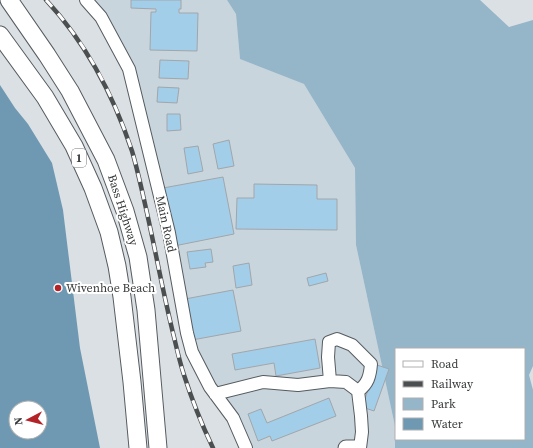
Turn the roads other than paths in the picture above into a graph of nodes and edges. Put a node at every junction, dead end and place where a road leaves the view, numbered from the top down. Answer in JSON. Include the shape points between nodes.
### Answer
{"nodes":[{"id":1,"x":9,"y":0,"type":"edge"},
{"id":2,"x":86,"y":0,"type":"edge"},
{"id":3,"x":0,"y":35,"type":"edge"},
{"id":4,"x":152,"y":373,"type":"junction"},
{"id":5,"x":330,"y":381,"type":"junction"},
{"id":6,"x":358,"y":391,"type":"junction"},
{"id":7,"x":215,"y":394,"type":"junction"},
{"id":8,"x":138,"y":448,"type":"edge"},
{"id":9,"x":158,"y":448,"type":"edge"},
{"id":10,"x":166,"y":448,"type":"edge"},
{"id":11,"x":246,"y":448,"type":"edge"},
{"id":12,"x":346,"y":448,"type":"edge"},
{"id":13,"x":358,"y":448,"type":"edge"}],
"edges":[{"from":1,"to":4,"type":"highway","name":"Bass Highway","number":"1","via":[[70,91],[106,160],[125,211],[138,257]]},
{"from":2,"to":7,"type":"street","name":"Main Road","via":[[101,17],[129,69],[168,233],[187,334],[192,352]]},
{"from":3,"to":8,"type":"highway","name":"Bass Highway","number":"1","via":[[45,97],[74,146],[109,232],[122,298]]},
{"from":4,"to":9,"type":"highway","name":"Bass Highway","number":"1"},
{"from":4,"to":10,"type":"highway","via":[[164,416]]},
{"from":5,"to":6,"type":"street","via":[[346,382]]},
{"from":5,"to":6,"type":"street","via":[[330,342],[337,339],[352,345],[371,364],[370,377]]},
{"from":5,"to":7,"type":"street","via":[[298,385],[263,382]]},
{"from":6,"to":13,"type":"street","via":[[362,427]]},
{"from":7,"to":11,"type":"street","name":"Main Road","via":[[233,418]]},
{"from":12,"to":13,"type":"main road"}]}
